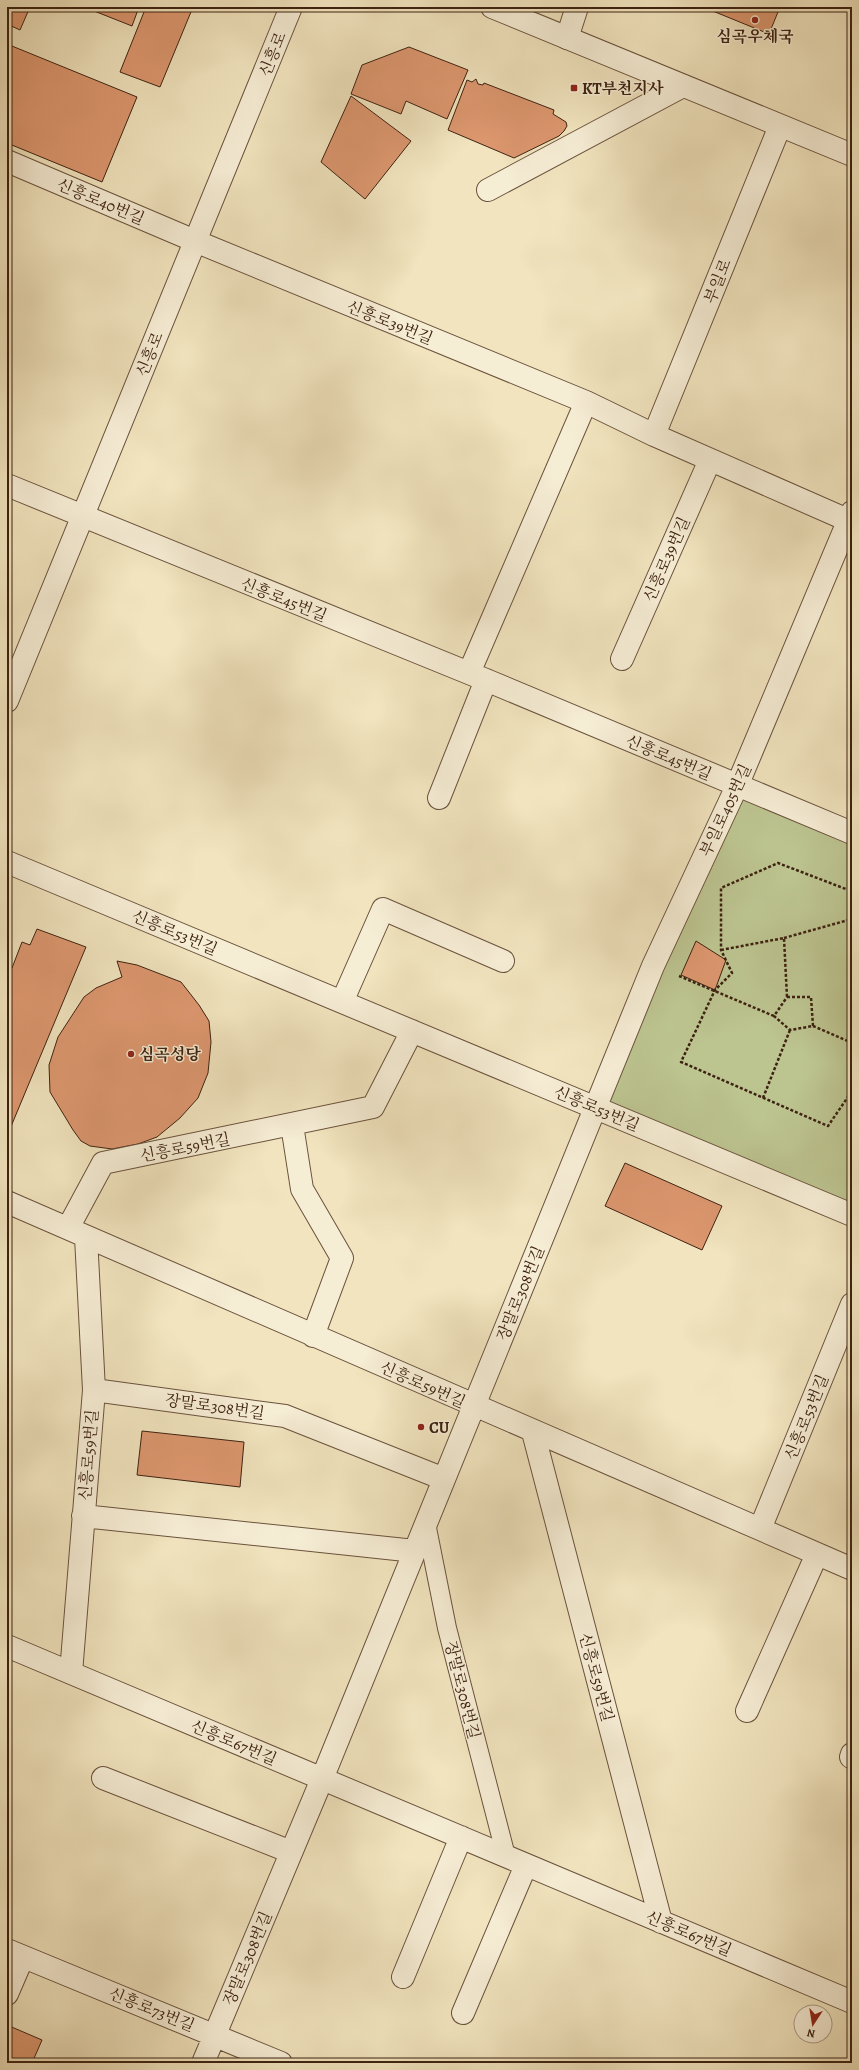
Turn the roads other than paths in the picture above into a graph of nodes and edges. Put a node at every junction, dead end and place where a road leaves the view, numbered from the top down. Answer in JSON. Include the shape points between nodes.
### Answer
{"nodes":[{"id":1,"x":291,"y":7,"type":"edge"},
{"id":2,"x":492,"y":7,"type":"edge"},
{"id":3,"x":577,"y":7,"type":"edge"},
{"id":4,"x":567,"y":38,"type":"junction"},
{"id":5,"x":683,"y":86,"type":"junction"},
{"id":6,"x":780,"y":126,"type":"junction"},
{"id":7,"x":852,"y":155,"type":"edge"},
{"id":8,"x":7,"y":161,"type":"edge"},
{"id":9,"x":488,"y":190,"type":"dead end"},
{"id":10,"x":195,"y":241,"type":"junction"},
{"id":11,"x":586,"y":402,"type":"junction"},
{"id":12,"x":654,"y":435,"type":"junction"},
{"id":13,"x":710,"y":460,"type":"junction"},
{"id":14,"x":7,"y":485,"type":"edge"},
{"id":15,"x":82,"y":517,"type":"junction"},
{"id":16,"x":851,"y":518,"type":"edge"},
{"id":17,"x":622,"y":659,"type":"dead end"},
{"id":18,"x":477,"y":677,"type":"junction"},
{"id":19,"x":7,"y":701,"type":"edge"},
{"id":20,"x":737,"y":786,"type":"junction"},
{"id":21,"x":440,"y":798,"type":"dead end"},
{"id":22,"x":852,"y":833,"type":"edge"},
{"id":23,"x":7,"y":862,"type":"edge"},
{"id":24,"x":503,"y":961,"type":"dead end"},
{"id":25,"x":342,"y":1002,"type":"junction"},
{"id":26,"x":412,"y":1031,"type":"junction"},
{"id":27,"x":595,"y":1108,"type":"junction"},
{"id":28,"x":292,"y":1125,"type":"junction"},
{"id":29,"x":7,"y":1202,"type":"edge"},
{"id":30,"x":852,"y":1215,"type":"edge"},
{"id":31,"x":77,"y":1233,"type":"junction"},
{"id":32,"x":852,"y":1304,"type":"edge"},
{"id":33,"x":313,"y":1336,"type":"junction"},
{"id":34,"x":94,"y":1390,"type":"junction"},
{"id":35,"x":474,"y":1406,"type":"junction"},
{"id":36,"x":533,"y":1432,"type":"junction"},
{"id":37,"x":444,"y":1479,"type":"junction"},
{"id":38,"x":83,"y":1516,"type":"junction"},
{"id":39,"x":426,"y":1523,"type":"junction"},
{"id":40,"x":760,"y":1530,"type":"junction"},
{"id":41,"x":415,"y":1551,"type":"junction"},
{"id":42,"x":817,"y":1554,"type":"junction"},
{"id":43,"x":852,"y":1569,"type":"edge"},
{"id":44,"x":7,"y":1646,"type":"edge"},
{"id":45,"x":71,"y":1673,"type":"junction"},
{"id":46,"x":747,"y":1711,"type":"dead end"},
{"id":47,"x":103,"y":1778,"type":"dead end"},
{"id":48,"x":322,"y":1779,"type":"junction"},
{"id":49,"x":461,"y":1838,"type":"junction"},
{"id":50,"x":291,"y":1852,"type":"junction"},
{"id":51,"x":506,"y":1856,"type":"junction"},
{"id":52,"x":526,"y":1865,"type":"junction"},
{"id":53,"x":661,"y":1922,"type":"junction"},
{"id":54,"x":15,"y":1954,"type":"edge"},
{"id":55,"x":403,"y":1978,"type":"dead end"},
{"id":56,"x":7,"y":1994,"type":"edge"},
{"id":57,"x":852,"y":2002,"type":"edge"},
{"id":58,"x":463,"y":2014,"type":"dead end"},
{"id":59,"x":215,"y":2035,"type":"junction"},
{"id":60,"x":203,"y":2063,"type":"edge"},
{"id":61,"x":281,"y":2063,"type":"edge"}],
"edges":[{"from":1,"to":10,"type":"street","name":"신흥로"},
{"from":2,"to":4,"type":"street"},
{"from":3,"to":4,"type":"street"},
{"from":4,"to":5,"type":"street"},
{"from":5,"to":6,"type":"street"},
{"from":5,"to":9,"type":"street"},
{"from":6,"to":7,"type":"street"},
{"from":6,"to":12,"type":"street","name":"부일로"},
{"from":8,"to":10,"type":"street","name":"신흥로40번길"},
{"from":10,"to":11,"type":"street","name":"신흥로39번길"},
{"from":10,"to":15,"type":"street","name":"신흥로"},
{"from":11,"to":12,"type":"street","name":"신흥로39번길"},
{"from":11,"to":18,"type":"street"},
{"from":12,"to":13,"type":"street","name":"신흥로39번길"},
{"from":13,"to":16,"type":"street","name":"신흥로39번길"},
{"from":13,"to":17,"type":"street","name":"신흥로39번길"},
{"from":14,"to":15,"type":"street","name":"신흥로45번길"},
{"from":15,"to":18,"type":"street","name":"신흥로45번길"},
{"from":15,"to":19,"type":"street","name":"신흥로"},
{"from":16,"to":20,"type":"street","name":"부일로405번길"},
{"from":18,"to":20,"type":"street","name":"신흥로45번길"},
{"from":18,"to":21,"type":"street"},
{"from":20,"to":22,"type":"street","name":"신흥로45번길"},
{"from":20,"to":27,"type":"street","name":"부일로405번길","via":[[653,966]]},
{"from":23,"to":25,"type":"street","name":"신흥로53번길"},
{"from":24,"to":25,"type":"street","via":[[383,909]]},
{"from":25,"to":26,"type":"street","name":"신흥로53번길"},
{"from":26,"to":27,"type":"street","name":"신흥로53번길"},
{"from":26,"to":28,"type":"street","name":"신흥로59번길","via":[[373,1107]]},
{"from":27,"to":30,"type":"street","name":"신흥로53번길"},
{"from":27,"to":35,"type":"street","name":"장말로308번길"},
{"from":28,"to":31,"type":"street","name":"신흥로59번길","via":[[103,1163]]},
{"from":28,"to":33,"type":"street","via":[[302,1189],[342,1258]]},
{"from":29,"to":31,"type":"street","name":"신흥로59번길"},
{"from":31,"to":33,"type":"street","name":"신흥로59번길"},
{"from":31,"to":34,"type":"street","name":"신흥로59번길"},
{"from":32,"to":40,"type":"street","name":"신흥로53번길"},
{"from":33,"to":35,"type":"street","name":"신흥로59번길"},
{"from":34,"to":37,"type":"street","name":"장말로308번길","via":[[285,1416]]},
{"from":34,"to":38,"type":"street","name":"신흥로59번길"},
{"from":35,"to":36,"type":"street","name":"신흥로59번길"},
{"from":35,"to":37,"type":"street","name":"장말로308번길"},
{"from":36,"to":40,"type":"street","name":"신흥로59번길"},
{"from":36,"to":53,"type":"street","name":"신흥로59번길"},
{"from":37,"to":39,"type":"street","name":"장말로308번길"},
{"from":38,"to":41,"type":"street"},
{"from":38,"to":45,"type":"street","name":"신흥로59번길"},
{"from":39,"to":41,"type":"street","name":"장말로308번길"},
{"from":39,"to":51,"type":"lane","name":"장말로308번길","via":[[447,1628]]},
{"from":40,"to":42,"type":"street","name":"신흥로59번길"},
{"from":41,"to":48,"type":"street","name":"장말로308번길"},
{"from":42,"to":43,"type":"street","name":"신흥로59번길"},
{"from":42,"to":46,"type":"street"},
{"from":44,"to":45,"type":"street","name":"신흥로67번길"},
{"from":45,"to":48,"type":"street","name":"신흥로67번길"},
{"from":47,"to":50,"type":"street"},
{"from":48,"to":49,"type":"street","name":"신흥로67번길"},
{"from":48,"to":50,"type":"street","name":"장말로308번길"},
{"from":49,"to":51,"type":"street","name":"신흥로67번길"},
{"from":49,"to":55,"type":"street"},
{"from":50,"to":59,"type":"street","name":"장말로308번길"},
{"from":51,"to":52,"type":"street","name":"신흥로67번길"},
{"from":52,"to":53,"type":"street","name":"신흥로67번길"},
{"from":52,"to":58,"type":"street"},
{"from":53,"to":57,"type":"street","name":"신흥로67번길"},
{"from":54,"to":56,"type":"street","name":"신흥로73번길"},
{"from":54,"to":59,"type":"street","name":"신흥로73번길"},
{"from":59,"to":60,"type":"street","name":"장말로308번길"},
{"from":59,"to":61,"type":"street","name":"신흥로73번길"}]}
